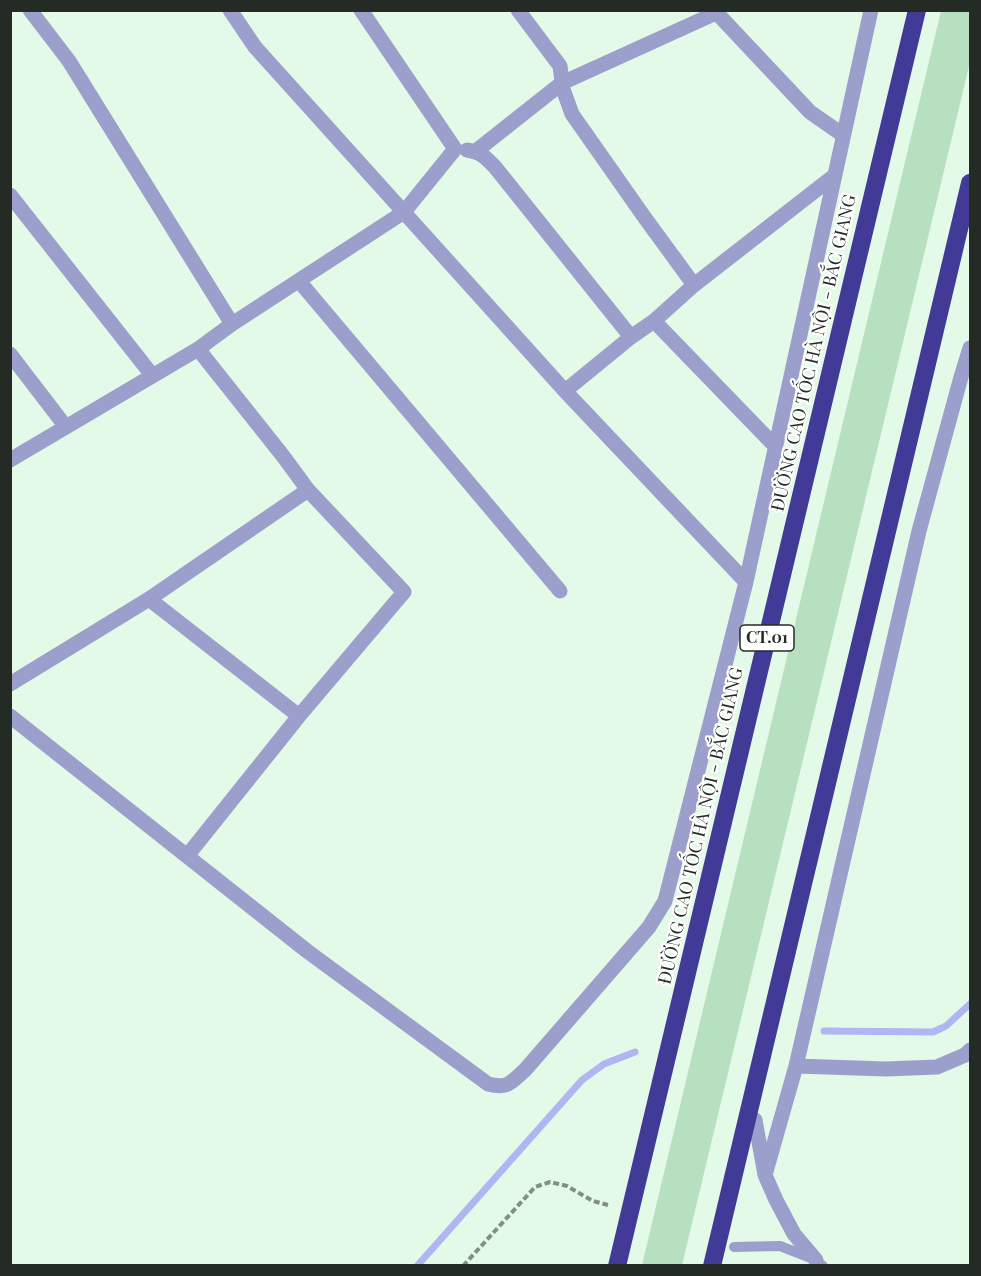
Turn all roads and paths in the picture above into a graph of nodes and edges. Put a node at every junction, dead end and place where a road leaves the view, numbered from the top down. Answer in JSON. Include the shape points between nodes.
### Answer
{"nodes":[{"id":1,"x":30,"y":10,"type":"edge"},
{"id":2,"x":230,"y":10,"type":"edge"},
{"id":3,"x":361,"y":10,"type":"edge"},
{"id":4,"x":518,"y":10,"type":"edge"},
{"id":5,"x":871,"y":10,"type":"edge"},
{"id":6,"x":917,"y":10,"type":"edge"},
{"id":7,"x":715,"y":12,"type":"edge"},
{"id":8,"x":562,"y":83,"type":"junction"},
{"id":9,"x":843,"y":135,"type":"junction"},
{"id":10,"x":455,"y":149,"type":"junction"},
{"id":11,"x":476,"y":151,"type":"junction"},
{"id":12,"x":834,"y":176,"type":"junction"},
{"id":13,"x":970,"y":183,"type":"edge"},
{"id":14,"x":10,"y":195,"type":"edge"},
{"id":15,"x":404,"y":212,"type":"junction"},
{"id":16,"x":299,"y":281,"type":"junction"},
{"id":17,"x":694,"y":285,"type":"junction"},
{"id":18,"x":654,"y":321,"type":"junction"},
{"id":19,"x":232,"y":324,"type":"junction"},
{"id":20,"x":631,"y":337,"type":"junction"},
{"id":21,"x":970,"y":348,"type":"edge"},
{"id":22,"x":198,"y":349,"type":"junction"},
{"id":23,"x":10,"y":354,"type":"edge"},
{"id":24,"x":152,"y":375,"type":"junction"},
{"id":25,"x":565,"y":391,"type":"junction"},
{"id":26,"x":66,"y":427,"type":"junction"},
{"id":27,"x":775,"y":446,"type":"junction"},
{"id":28,"x":10,"y":460,"type":"edge"},
{"id":29,"x":308,"y":490,"type":"junction"},
{"id":30,"x":746,"y":582,"type":"junction"},
{"id":31,"x":560,"y":591,"type":"dead end"},
{"id":32,"x":148,"y":599,"type":"junction"},
{"id":33,"x":10,"y":684,"type":"edge"},
{"id":34,"x":10,"y":716,"type":"edge"},
{"id":35,"x":299,"y":716,"type":"junction"},
{"id":36,"x":187,"y":856,"type":"junction"},
{"id":37,"x":970,"y":1050,"type":"edge"},
{"id":38,"x":796,"y":1066,"type":"junction"},
{"id":39,"x":755,"y":1120,"type":"dead end"},
{"id":40,"x":765,"y":1175,"type":"junction"},
{"id":41,"x":608,"y":1205,"type":"dead end"},
{"id":42,"x":734,"y":1247,"type":"dead end"},
{"id":43,"x":820,"y":1263,"type":"edge"},
{"id":44,"x":463,"y":1266,"type":"edge"},
{"id":45,"x":617,"y":1266,"type":"edge"},
{"id":46,"x":712,"y":1266,"type":"edge"}],
"edges":[{"from":1,"to":19,"type":"street","via":[[69,61]]},
{"from":2,"to":15,"type":"street","via":[[255,47]]},
{"from":3,"to":10,"type":"street"},
{"from":4,"to":8,"type":"street","via":[[560,66]]},
{"from":5,"to":9,"type":"street"},
{"from":6,"to":45,"type":"highway","name":"ĐƯỜNG CAO TỐC HÀ NỘI - BẮC GIANG","number":"CT.01"},
{"from":7,"to":8,"type":"street"},
{"from":7,"to":9,"type":"street","via":[[810,112]]},
{"from":8,"to":11,"type":"street"},
{"from":8,"to":17,"type":"street","via":[[572,114]]},
{"from":9,"to":12,"type":"street"},
{"from":10,"to":11,"type":"street"},
{"from":10,"to":15,"type":"street"},
{"from":11,"to":20,"type":"street","via":[[495,167]]},
{"from":12,"to":17,"type":"street"},
{"from":12,"to":27,"type":"street"},
{"from":13,"to":46,"type":"highway"},
{"from":14,"to":24,"type":"street"},
{"from":15,"to":16,"type":"street"},
{"from":15,"to":25,"type":"street"},
{"from":16,"to":19,"type":"street"},
{"from":16,"to":31,"type":"street"},
{"from":17,"to":18,"type":"street"},
{"from":18,"to":20,"type":"street"},
{"from":18,"to":27,"type":"street"},
{"from":19,"to":22,"type":"street"},
{"from":20,"to":25,"type":"street"},
{"from":21,"to":38,"type":"street","via":[[919,531]]},
{"from":22,"to":24,"type":"street"},
{"from":22,"to":29,"type":"street"},
{"from":23,"to":26,"type":"street"},
{"from":24,"to":26,"type":"street"},
{"from":25,"to":30,"type":"street"},
{"from":26,"to":28,"type":"street"},
{"from":27,"to":30,"type":"street"},
{"from":29,"to":32,"type":"street"},
{"from":29,"to":35,"type":"street","via":[[404,592]]},
{"from":30,"to":36,"type":"street","via":[[665,900],[649,927],[525,1070],[501,1088],[488,1084],[307,951]]},
{"from":32,"to":33,"type":"street"},
{"from":32,"to":35,"type":"street"},
{"from":34,"to":36,"type":"street"},
{"from":35,"to":36,"type":"street"},
{"from":37,"to":38,"type":"street","via":[[937,1067]]},
{"from":38,"to":40,"type":"street"},
{"from":39,"to":40,"type":"street"},
{"from":40,"to":43,"type":"street","via":[[794,1234]]},
{"from":41,"to":44,"type":"path","via":[[592,1201],[567,1186],[550,1182],[535,1187]]},
{"from":42,"to":43,"type":"lane","via":[[780,1246]]}]}
